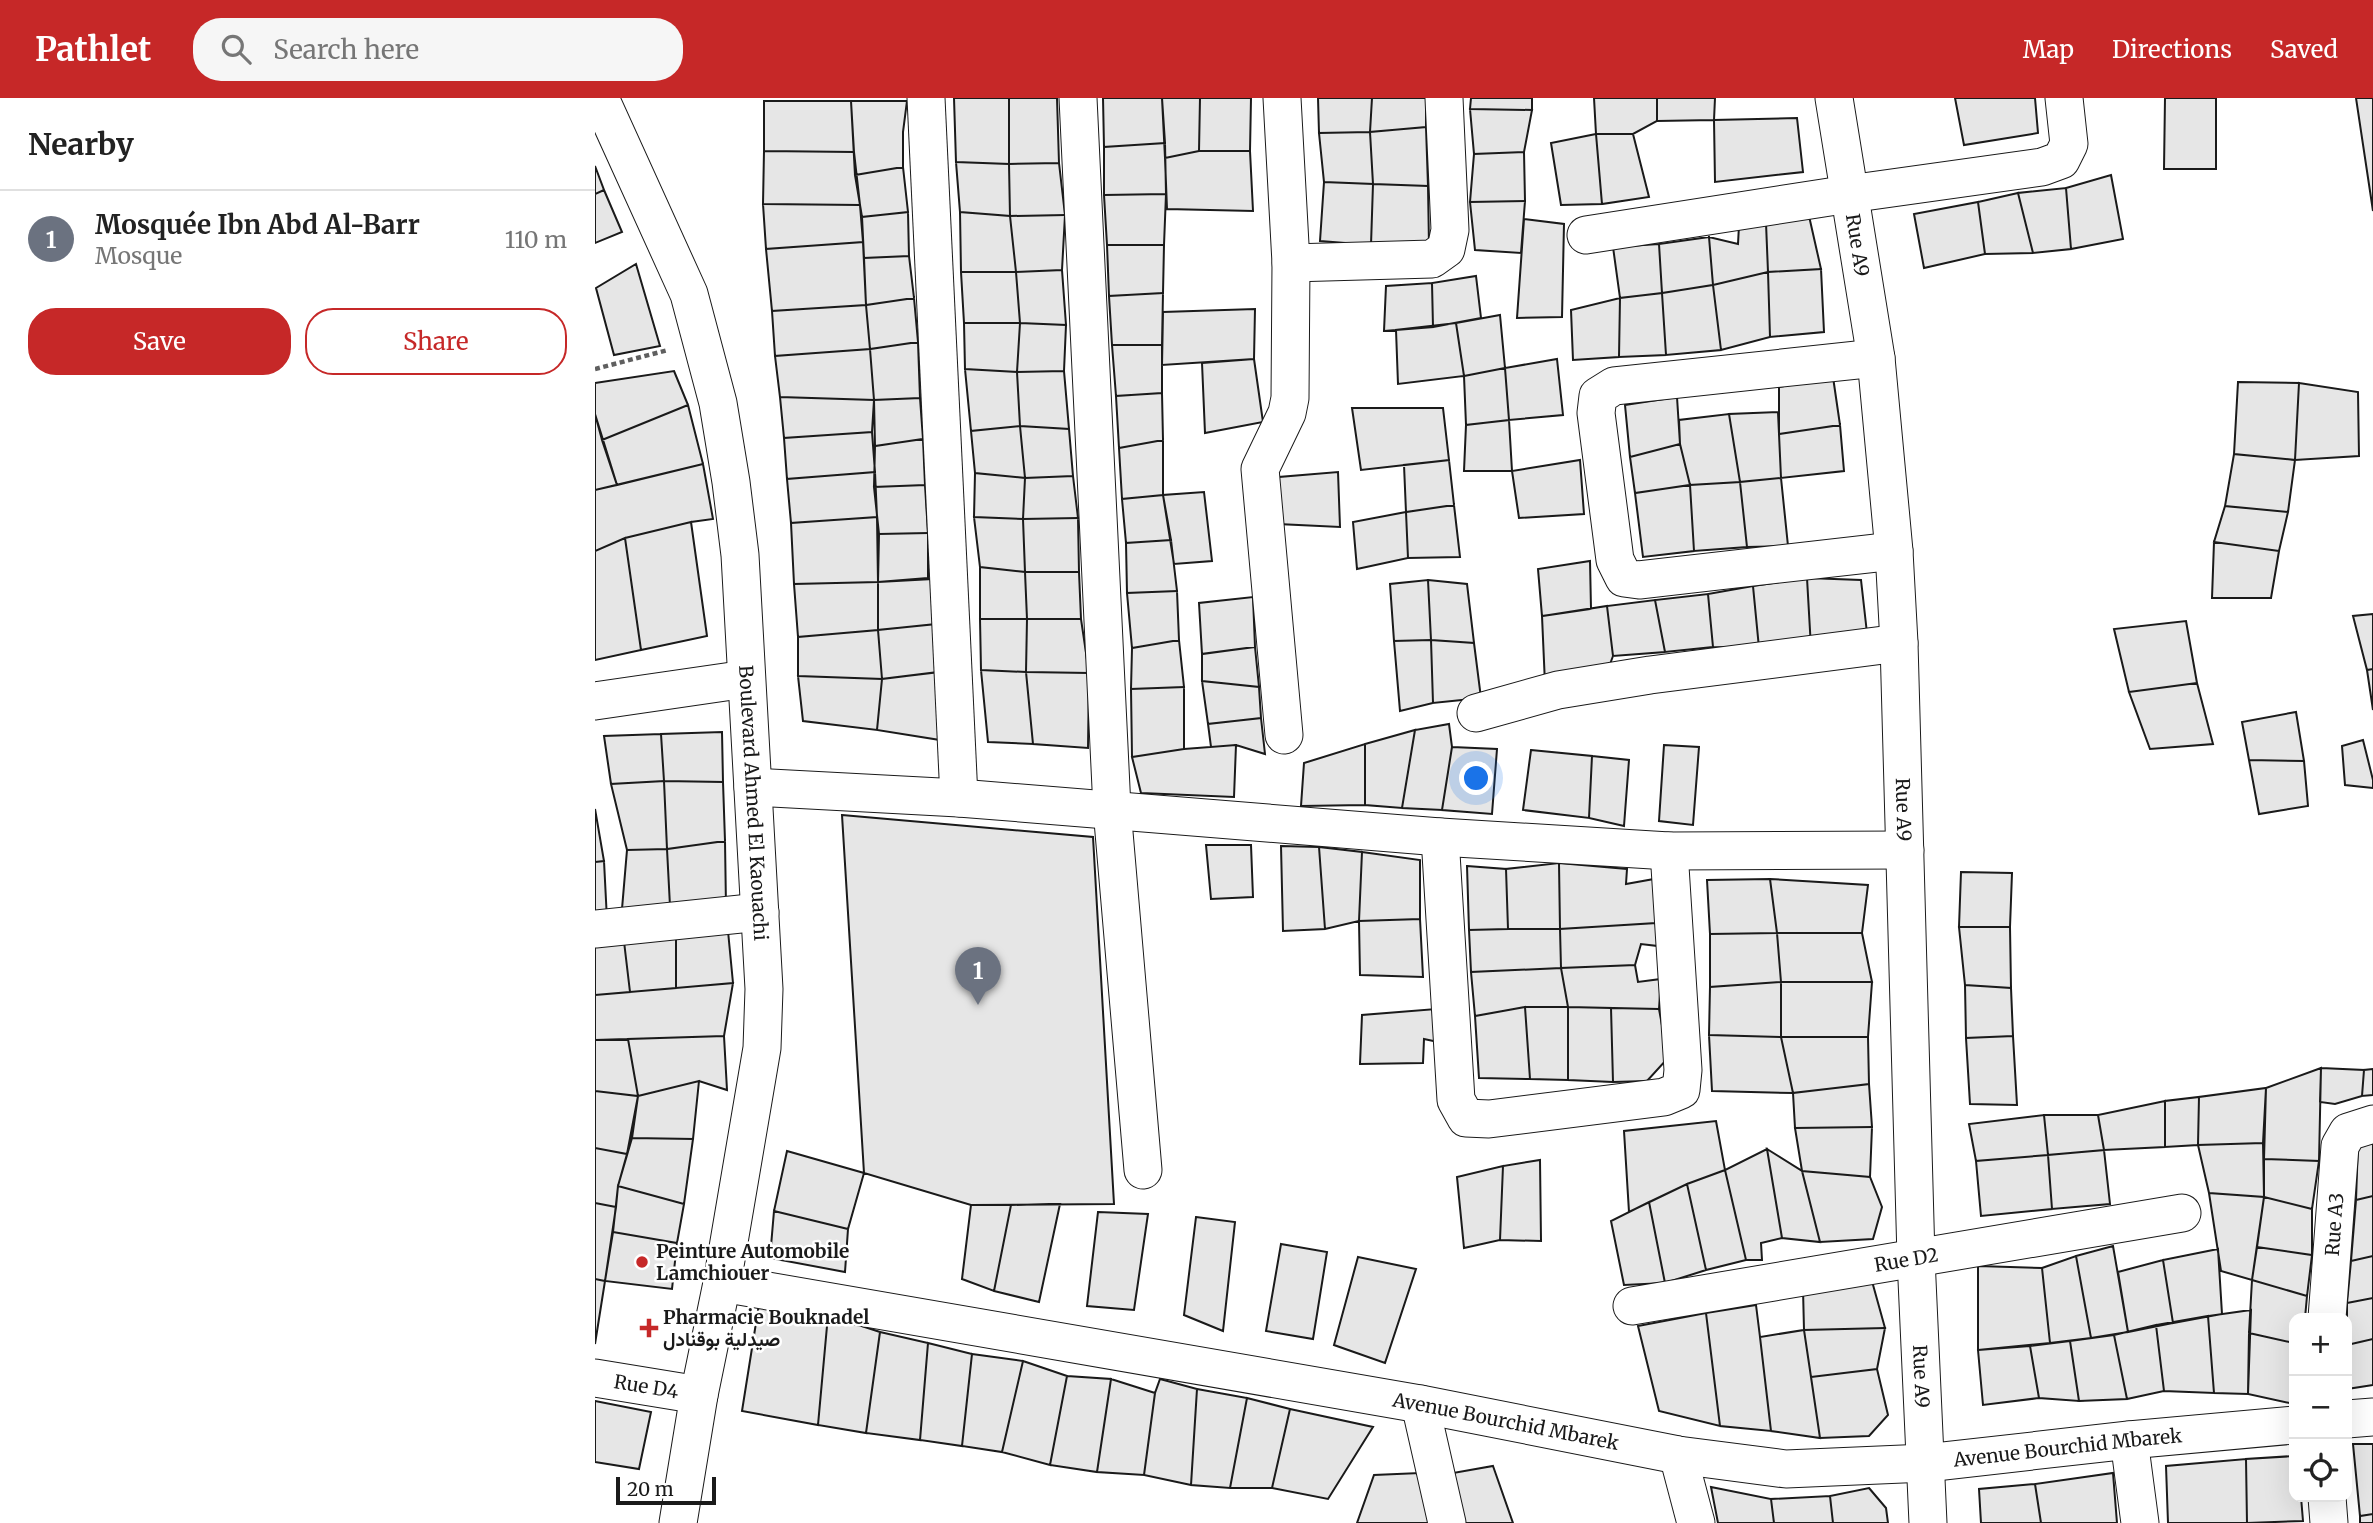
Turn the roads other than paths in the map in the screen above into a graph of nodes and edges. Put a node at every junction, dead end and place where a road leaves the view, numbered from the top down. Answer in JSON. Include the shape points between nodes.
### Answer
{"nodes":[{"id":1,"x":926,"y":98,"type":"edge"},
{"id":2,"x":1078,"y":98,"type":"edge"},
{"id":3,"x":1282,"y":98,"type":"edge"},
{"id":4,"x":1444,"y":98,"type":"edge"},
{"id":5,"x":1833,"y":98,"type":"edge"},
{"id":6,"x":2064,"y":98,"type":"edge"},
{"id":7,"x":600,"y":109,"type":"edge"},
{"id":8,"x":1849,"y":194,"type":"junction"},
{"id":9,"x":1586,"y":235,"type":"dead end"},
{"id":10,"x":1291,"y":263,"type":"junction"},
{"id":11,"x":1876,"y":358,"type":"junction"},
{"id":12,"x":1893,"y":551,"type":"junction"},
{"id":13,"x":1899,"y":643,"type":"junction"},
{"id":14,"x":746,"y":679,"type":"junction"},
{"id":15,"x":595,"y":701,"type":"edge"},
{"id":16,"x":1476,"y":713,"type":"dead end"},
{"id":17,"x":1284,"y":735,"type":"dead end"},
{"id":18,"x":753,"y":787,"type":"junction"},
{"id":19,"x":959,"y":798,"type":"junction"},
{"id":20,"x":1112,"y":809,"type":"junction"},
{"id":21,"x":1440,"y":837,"type":"junction"},
{"id":22,"x":1669,"y":850,"type":"junction"},
{"id":23,"x":1905,"y":850,"type":"junction"},
{"id":24,"x":759,"y":912,"type":"junction"},
{"id":25,"x":595,"y":929,"type":"edge"},
{"id":26,"x":2360,"y":1128,"type":"edge"},
{"id":27,"x":1143,"y":1170,"type":"dead end"},
{"id":28,"x":2182,"y":1213,"type":"dead end"},
{"id":29,"x":1916,"y":1258,"type":"junction"},
{"id":30,"x":722,"y":1283,"type":"junction"},
{"id":31,"x":1632,"y":1306,"type":"dead end"},
{"id":32,"x":2327,"y":1313,"type":"edge"},
{"id":33,"x":595,"y":1378,"type":"edge"},
{"id":34,"x":699,"y":1395,"type":"junction"},
{"id":35,"x":1420,"y":1404,"type":"junction"},
{"id":36,"x":2373,"y":1417,"type":"edge"},
{"id":37,"x":2352,"y":1419,"type":"edge"},
{"id":38,"x":2289,"y":1424,"type":"edge"},
{"id":39,"x":2129,"y":1440,"type":"junction"},
{"id":40,"x":1678,"y":1455,"type":"junction"},
{"id":41,"x":1926,"y":1463,"type":"junction"},
{"id":42,"x":2327,"y":1502,"type":"edge"},
{"id":43,"x":681,"y":1522,"type":"edge"},
{"id":44,"x":1447,"y":1523,"type":"edge"},
{"id":45,"x":1696,"y":1523,"type":"edge"},
{"id":46,"x":1928,"y":1523,"type":"edge"},
{"id":47,"x":2140,"y":1523,"type":"edge"},
{"id":48,"x":2329,"y":1523,"type":"edge"}],
"edges":[{"from":1,"to":19,"type":"street"},
{"from":2,"to":20,"type":"street"},
{"from":3,"to":10,"type":"street"},
{"from":4,"to":10,"type":"street","via":[[1450,230],[1446,249],[1432,258]]},
{"from":5,"to":8,"type":"street","name":"Rue A9"},
{"from":6,"to":8,"type":"street","via":[[2069,144],[2061,160],[2042,167]]},
{"from":7,"to":14,"type":"street","name":"Boulevard Ahmed El Kaouachi","via":[[689,295],[718,403],[740,555]]},
{"from":8,"to":9,"type":"street"},
{"from":8,"to":11,"type":"street","name":"Rue A9"},
{"from":10,"to":17,"type":"street","via":[[1290,398],[1260,469]]},
{"from":11,"to":12,"type":"street","name":"Rue A9"},
{"from":11,"to":12,"type":"street","via":[[1614,386],[1598,396],[1596,413],[1615,560],[1624,578]]},
{"from":12,"to":13,"type":"street","name":"Rue A9"},
{"from":13,"to":16,"type":"street","via":[[1558,690]]},
{"from":13,"to":23,"type":"street","name":"Rue A9"},
{"from":14,"to":15,"type":"street"},
{"from":14,"to":18,"type":"street","name":"Boulevard Ahmed El Kaouachi"},
{"from":18,"to":19,"type":"street"},
{"from":18,"to":24,"type":"street","name":"Boulevard Ahmed El Kaouachi"},
{"from":19,"to":20,"type":"street"},
{"from":20,"to":21,"type":"street"},
{"from":20,"to":27,"type":"street"},
{"from":21,"to":22,"type":"street"},
{"from":21,"to":22,"type":"street","via":[[1457,1100],[1466,1118],[1664,1097],[1681,1090]]},
{"from":22,"to":23,"type":"street"},
{"from":23,"to":29,"type":"street","name":"Rue A9"},
{"from":24,"to":25,"type":"street"},
{"from":24,"to":30,"type":"street","name":"Boulevard Ahmed El Kaouachi","via":[[762,1048]]},
{"from":26,"to":32,"type":"street","name":"Rue A3","via":[[2340,1146]]},
{"from":28,"to":29,"type":"street","name":"Rue D2"},
{"from":29,"to":31,"type":"street","name":"Rue D2"},
{"from":29,"to":41,"type":"street","name":"Rue A9"},
{"from":30,"to":34,"type":"street","name":"Boulevard Ahmed El Kaouachi"},
{"from":30,"to":35,"type":"street","name":"Avenue Bourchid Mbarek"},
{"from":33,"to":34,"type":"street","name":"Rue D4"},
{"from":34,"to":43,"type":"street","name":"Boulevard Ahmed El Kaouachi"},
{"from":35,"to":40,"type":"street","name":"Avenue Bourchid Mbarek"},
{"from":35,"to":44,"type":"street"},
{"from":36,"to":37,"type":"street"},
{"from":38,"to":39,"type":"street","name":"Avenue Bourchid Mbarek"},
{"from":39,"to":41,"type":"street","name":"Avenue Bourchid Mbarek"},
{"from":39,"to":47,"type":"street"},
{"from":40,"to":41,"type":"street","name":"Avenue Bourchid Mbarek","via":[[1786,1469]]},
{"from":40,"to":45,"type":"street"},
{"from":41,"to":46,"type":"street","name":"Rue A9"},
{"from":42,"to":48,"type":"street"}]}
